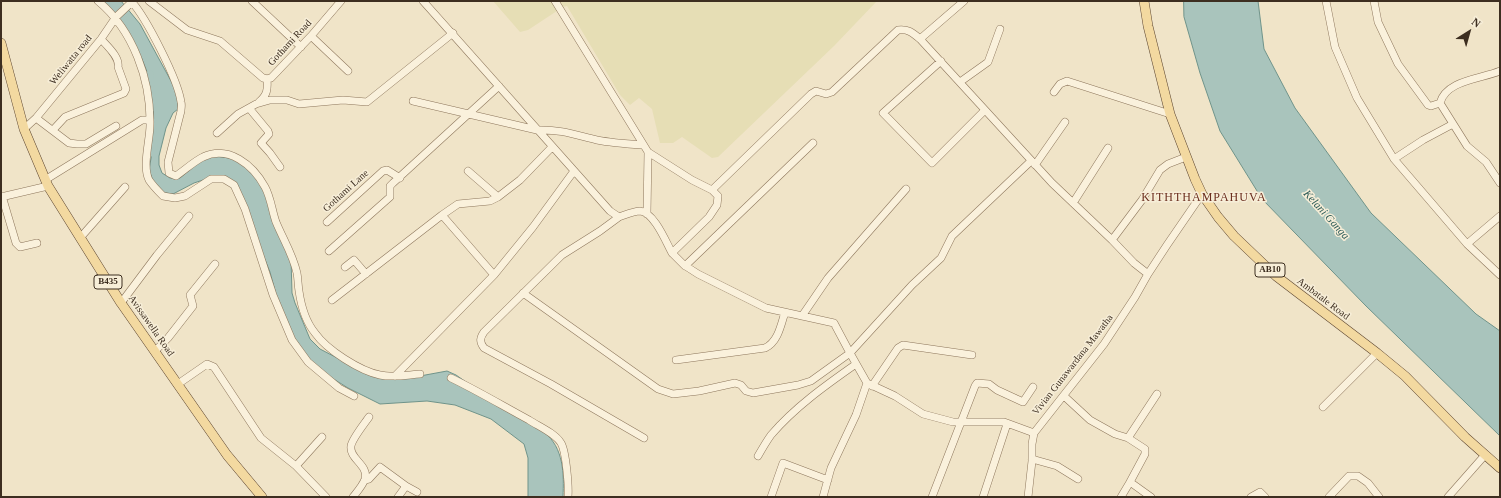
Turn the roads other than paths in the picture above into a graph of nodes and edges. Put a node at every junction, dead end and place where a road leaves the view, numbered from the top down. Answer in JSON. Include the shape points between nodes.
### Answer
{"nodes":[{"id":1,"x":98,"y":1,"type":"edge"},
{"id":2,"x":149,"y":1,"type":"edge"},
{"id":3,"x":252,"y":1,"type":"edge"},
{"id":4,"x":341,"y":1,"type":"edge"},
{"id":5,"x":423,"y":1,"type":"edge"},
{"id":6,"x":555,"y":1,"type":"edge"},
{"id":7,"x":964,"y":1,"type":"edge"},
{"id":8,"x":1144,"y":1,"type":"edge"},
{"id":9,"x":1326,"y":1,"type":"edge"},
{"id":10,"x":1374,"y":1,"type":"edge"},
{"id":11,"x":131,"y":2,"type":"edge"},
{"id":12,"x":116,"y":18,"type":"junction"},
{"id":13,"x":1000,"y":29,"type":"dead end"},
{"id":14,"x":453,"y":33,"type":"junction"},
{"id":15,"x":311,"y":36,"type":"junction"},
{"id":16,"x":100,"y":39,"type":"junction"},
{"id":17,"x":920,"y":39,"type":"junction"},
{"id":18,"x":1,"y":43,"type":"edge"},
{"id":19,"x":301,"y":47,"type":"junction"},
{"id":20,"x":941,"y":61,"type":"junction"},
{"id":21,"x":348,"y":71,"type":"dead end"},
{"id":22,"x":1500,"y":71,"type":"edge"},
{"id":23,"x":267,"y":79,"type":"junction"},
{"id":24,"x":960,"y":82,"type":"junction"},
{"id":25,"x":499,"y":86,"type":"junction"},
{"id":26,"x":1054,"y":92,"type":"dead end"},
{"id":27,"x":413,"y":101,"type":"dead end"},
{"id":28,"x":258,"y":103,"type":"junction"},
{"id":29,"x":1440,"y":103,"type":"junction"},
{"id":30,"x":249,"y":108,"type":"junction"},
{"id":31,"x":985,"y":110,"type":"junction"},
{"id":32,"x":470,"y":114,"type":"junction"},
{"id":33,"x":1170,"y":114,"type":"junction"},
{"id":34,"x":36,"y":118,"type":"junction"},
{"id":35,"x":150,"y":120,"type":"junction"},
{"id":36,"x":1065,"y":122,"type":"dead end"},
{"id":37,"x":1453,"y":124,"type":"junction"},
{"id":38,"x":116,"y":126,"type":"dead end"},
{"id":39,"x":24,"y":129,"type":"junction"},
{"id":40,"x":53,"y":130,"type":"junction"},
{"id":41,"x":537,"y":130,"type":"junction"},
{"id":42,"x":217,"y":133,"type":"dead end"},
{"id":43,"x":813,"y":143,"type":"dead end"},
{"id":44,"x":643,"y":146,"type":"junction"},
{"id":45,"x":552,"y":147,"type":"junction"},
{"id":46,"x":1108,"y":148,"type":"dead end"},
{"id":47,"x":648,"y":152,"type":"junction"},
{"id":48,"x":1186,"y":157,"type":"junction"},
{"id":49,"x":1394,"y":159,"type":"junction"},
{"id":50,"x":1033,"y":163,"type":"junction"},
{"id":51,"x":280,"y":167,"type":"dead end"},
{"id":52,"x":468,"y":171,"type":"dead end"},
{"id":53,"x":574,"y":171,"type":"junction"},
{"id":54,"x":400,"y":178,"type":"junction"},
{"id":55,"x":47,"y":183,"type":"junction"},
{"id":56,"x":1500,"y":183,"type":"edge"},
{"id":57,"x":125,"y":187,"type":"dead end"},
{"id":58,"x":906,"y":189,"type":"dead end"},
{"id":59,"x":712,"y":190,"type":"junction"},
{"id":60,"x":1202,"y":194,"type":"junction"},
{"id":61,"x":2,"y":196,"type":"edge"},
{"id":62,"x":498,"y":197,"type":"junction"},
{"id":63,"x":1074,"y":203,"type":"junction"},
{"id":64,"x":647,"y":214,"type":"junction"},
{"id":65,"x":442,"y":215,"type":"junction"},
{"id":66,"x":189,"y":216,"type":"dead end"},
{"id":67,"x":1500,"y":216,"type":"edge"},
{"id":68,"x":618,"y":217,"type":"junction"},
{"id":69,"x":327,"y":222,"type":"dead end"},
{"id":70,"x":80,"y":238,"type":"junction"},
{"id":71,"x":1112,"y":240,"type":"junction"},
{"id":72,"x":37,"y":243,"type":"dead end"},
{"id":73,"x":1467,"y":244,"type":"junction"},
{"id":74,"x":329,"y":251,"type":"dead end"},
{"id":75,"x":672,"y":253,"type":"junction"},
{"id":76,"x":215,"y":264,"type":"dead end"},
{"id":77,"x":685,"y":266,"type":"junction"},
{"id":78,"x":345,"y":267,"type":"dead end"},
{"id":79,"x":366,"y":274,"type":"junction"},
{"id":80,"x":1148,"y":274,"type":"junction"},
{"id":81,"x":494,"y":275,"type":"junction"},
{"id":82,"x":1500,"y":275,"type":"edge"},
{"id":83,"x":523,"y":293,"type":"junction"},
{"id":84,"x":332,"y":300,"type":"dead end"},
{"id":85,"x":121,"y":303,"type":"junction"},
{"id":86,"x":785,"y":312,"type":"junction"},
{"id":87,"x":802,"y":316,"type":"junction"},
{"id":88,"x":155,"y":351,"type":"junction"},
{"id":89,"x":850,"y":353,"type":"junction"},
{"id":90,"x":1377,"y":353,"type":"junction"},
{"id":91,"x":972,"y":355,"type":"dead end"},
{"id":92,"x":676,"y":360,"type":"dead end"},
{"id":93,"x":856,"y":364,"type":"junction"},
{"id":94,"x":420,"y":374,"type":"dead end"},
{"id":95,"x":395,"y":376,"type":"junction"},
{"id":96,"x":451,"y":378,"type":"dead end"},
{"id":97,"x":178,"y":384,"type":"junction"},
{"id":98,"x":869,"y":385,"type":"junction"},
{"id":99,"x":1033,"y":387,"type":"dead end"},
{"id":100,"x":1157,"y":394,"type":"dead end"},
{"id":101,"x":354,"y":396,"type":"dead end"},
{"id":102,"x":1064,"y":396,"type":"junction"},
{"id":103,"x":1323,"y":407,"type":"dead end"},
{"id":104,"x":369,"y":417,"type":"dead end"},
{"id":105,"x":960,"y":422,"type":"junction"},
{"id":106,"x":1007,"y":424,"type":"junction"},
{"id":107,"x":1034,"y":433,"type":"junction"},
{"id":108,"x":322,"y":437,"type":"dead end"},
{"id":109,"x":644,"y":438,"type":"dead end"},
{"id":110,"x":1128,"y":438,"type":"junction"},
{"id":111,"x":1485,"y":455,"type":"junction"},
{"id":112,"x":758,"y":456,"type":"dead end"},
{"id":113,"x":1032,"y":459,"type":"junction"},
{"id":114,"x":296,"y":466,"type":"junction"},
{"id":115,"x":1500,"y":468,"type":"edge"},
{"id":116,"x":1078,"y":479,"type":"dead end"},
{"id":117,"x":365,"y":480,"type":"junction"},
{"id":118,"x":828,"y":480,"type":"junction"},
{"id":119,"x":1130,"y":482,"type":"junction"},
{"id":120,"x":406,"y":486,"type":"junction"},
{"id":121,"x":417,"y":492,"type":"dead end"},
{"id":122,"x":262,"y":497,"type":"edge"},
{"id":123,"x":326,"y":497,"type":"edge"},
{"id":124,"x":353,"y":497,"type":"edge"},
{"id":125,"x":398,"y":497,"type":"edge"},
{"id":126,"x":568,"y":497,"type":"edge"},
{"id":127,"x":770,"y":497,"type":"edge"},
{"id":128,"x":823,"y":497,"type":"edge"},
{"id":129,"x":932,"y":497,"type":"edge"},
{"id":130,"x":983,"y":497,"type":"edge"},
{"id":131,"x":1028,"y":497,"type":"edge"},
{"id":132,"x":1121,"y":497,"type":"edge"},
{"id":133,"x":1151,"y":497,"type":"edge"},
{"id":134,"x":1251,"y":497,"type":"edge"},
{"id":135,"x":1265,"y":497,"type":"edge"},
{"id":136,"x":1329,"y":497,"type":"edge"},
{"id":137,"x":1379,"y":497,"type":"edge"},
{"id":138,"x":1448,"y":497,"type":"edge"}],
"edges":[{"from":1,"to":12,"type":"street"},
{"from":2,"to":23,"type":"street","name":"Gothami Road","via":[[186,30],[220,41]]},
{"from":3,"to":19,"type":"street"},
{"from":4,"to":15,"type":"street","name":"Gothami Road"},
{"from":5,"to":14,"type":"street"},
{"from":6,"to":44,"type":"street"},
{"from":7,"to":17,"type":"street"},
{"from":8,"to":33,"type":"main road","name":"Ambatale Road","number":"AB10"},
{"from":9,"to":49,"type":"street","via":[[1335,46],[1357,98]]},
{"from":10,"to":29,"type":"street","via":[[1378,22],[1398,64],[1428,106]]},
{"from":11,"to":12,"type":"street","name":"Weliwatta road"},
{"from":11,"to":95,"type":"street","via":[[138,9],[168,64],[182,102],[168,162],[169,173],[176,176],[190,165],[214,154],[232,156],[247,164],[265,188],[297,273],[301,305],[314,332],[326,346],[344,358],[381,375]]},
{"from":12,"to":16,"type":"street","name":"Weliwatta road"},
{"from":12,"to":35,"type":"street","via":[[130,39],[139,61],[148,95]]},
{"from":13,"to":24,"type":"street","via":[[988,62]]},
{"from":14,"to":25,"type":"street"},
{"from":14,"to":28,"type":"street","via":[[367,102],[343,100],[299,104],[287,100],[270,100]]},
{"from":15,"to":19,"type":"street","name":"Gothami Road"},
{"from":15,"to":21,"type":"street"},
{"from":16,"to":34,"type":"street","name":"Weliwatta road"},
{"from":16,"to":40,"type":"street","via":[[119,63],[118,67],[126,89],[124,93],[65,117]]},
{"from":17,"to":20,"type":"street"},
{"from":17,"to":59,"type":"street","via":[[911,31],[898,30],[832,92],[826,94],[816,91],[811,94]]},
{"from":18,"to":39,"type":"main road","name":"Avissawella Road","number":"B435"},
{"from":19,"to":23,"type":"street","name":"Gothami Road","via":[[271,78]]},
{"from":20,"to":24,"type":"street"},
{"from":20,"to":31,"type":"street","via":[[883,113],[932,163]]},
{"from":22,"to":29,"type":"street","via":[[1454,87],[1442,95]]},
{"from":23,"to":28,"type":"street","via":[[266,96]]},
{"from":24,"to":31,"type":"street"},
{"from":25,"to":32,"type":"street"},
{"from":25,"to":41,"type":"street"},
{"from":26,"to":33,"type":"street","via":[[1060,84],[1067,81]]},
{"from":27,"to":32,"type":"street"},
{"from":28,"to":30,"type":"street"},
{"from":29,"to":37,"type":"street"},
{"from":30,"to":42,"type":"street","via":[[238,114]]},
{"from":30,"to":51,"type":"street","via":[[269,134],[260,144]]},
{"from":31,"to":50,"type":"street"},
{"from":32,"to":41,"type":"street"},
{"from":32,"to":54,"type":"street"},
{"from":33,"to":48,"type":"main road","name":"Ambatale Road","number":"AB10"},
{"from":34,"to":39,"type":"street","name":"Weliwatta road"},
{"from":34,"to":40,"type":"street"},
{"from":35,"to":55,"type":"street","via":[[142,120]]},
{"from":35,"to":101,"type":"street","via":[[146,168],[154,186],[163,196],[175,198],[185,196],[211,179],[224,179],[234,185],[292,340],[308,362],[339,388]]},
{"from":36,"to":50,"type":"street"},
{"from":37,"to":49,"type":"street"},
{"from":37,"to":56,"type":"street","via":[[1467,146],[1486,162]]},
{"from":38,"to":40,"type":"street","via":[[86,144],[69,142]]},
{"from":39,"to":55,"type":"main road","name":"Avissawella Road","number":"B435"},
{"from":41,"to":44,"type":"street","via":[[552,129],[598,140]]},
{"from":41,"to":45,"type":"street"},
{"from":43,"to":77,"type":"street"},
{"from":44,"to":47,"type":"street"},
{"from":45,"to":53,"type":"street"},
{"from":45,"to":62,"type":"street","via":[[520,180]]},
{"from":46,"to":63,"type":"street"},
{"from":47,"to":59,"type":"street"},
{"from":47,"to":64,"type":"street"},
{"from":48,"to":60,"type":"main road","name":"Ambatale Road","number":"AB10"},
{"from":48,"to":71,"type":"street","via":[[1160,170],[1142,200]]},
{"from":49,"to":73,"type":"street"},
{"from":50,"to":63,"type":"street"},
{"from":50,"to":89,"type":"street","via":[[952,236],[941,258],[912,285]]},
{"from":52,"to":62,"type":"street"},
{"from":53,"to":68,"type":"street"},
{"from":53,"to":81,"type":"street"},
{"from":54,"to":69,"type":"street","name":"Gothami Lane","via":[[387,170],[382,171]]},
{"from":54,"to":74,"type":"street","via":[[390,186],[390,197]]},
{"from":55,"to":61,"type":"street"},
{"from":55,"to":70,"type":"main road","name":"Avissawella Road","number":"B435"},
{"from":57,"to":70,"type":"street"},
{"from":58,"to":87,"type":"street","via":[[832,273]]},
{"from":59,"to":75,"type":"street","via":[[718,196],[717,205],[709,217]]},
{"from":60,"to":80,"type":"street","name":"Vivian Gunawardana Mawatha"},
{"from":60,"to":90,"type":"main road","name":"Ambatale Road","number":"AB10","via":[[1226,226],[1276,276]]},
{"from":61,"to":72,"type":"street","via":[[16,243],[20,246]]},
{"from":62,"to":65,"type":"street","via":[[490,201],[458,204]]},
{"from":63,"to":71,"type":"street"},
{"from":64,"to":68,"type":"street","via":[[640,211]]},
{"from":64,"to":75,"type":"street","via":[[653,219]]},
{"from":65,"to":79,"type":"street"},
{"from":65,"to":81,"type":"street"},
{"from":66,"to":85,"type":"street"},
{"from":67,"to":73,"type":"street"},
{"from":68,"to":83,"type":"street","via":[[562,255]]},
{"from":70,"to":85,"type":"main road","name":"Avissawella Road","number":"B435"},
{"from":71,"to":80,"type":"street"},
{"from":73,"to":82,"type":"street"},
{"from":75,"to":77,"type":"street"},
{"from":76,"to":88,"type":"street","via":[[190,295],[193,306]]},
{"from":77,"to":86,"type":"street","via":[[766,308]]},
{"from":78,"to":79,"type":"street","via":[[357,257]]},
{"from":79,"to":84,"type":"street"},
{"from":80,"to":102,"type":"street","name":"Vivian Gunawardana Mawatha","via":[[1104,344]]},
{"from":81,"to":95,"type":"street"},
{"from":83,"to":89,"type":"street","via":[[658,389],[673,394],[735,383],[753,393],[798,385],[811,380]]},
{"from":83,"to":109,"type":"street","via":[[484,332],[480,338],[484,348]]},
{"from":85,"to":88,"type":"main road","name":"Avissawella Road","number":"B435"},
{"from":86,"to":87,"type":"street"},
{"from":86,"to":92,"type":"street","via":[[776,339],[770,346]]},
{"from":87,"to":89,"type":"street","via":[[834,323]]},
{"from":88,"to":97,"type":"main road","name":"Avissawella Road","number":"B435"},
{"from":89,"to":93,"type":"street"},
{"from":90,"to":103,"type":"street"},
{"from":90,"to":111,"type":"main road","name":"Ambatale Road","number":"AB10","via":[[1405,376]]},
{"from":91,"to":98,"type":"street","via":[[903,345]]},
{"from":93,"to":98,"type":"street"},
{"from":93,"to":112,"type":"street","via":[[825,385],[787,418]]},
{"from":94,"to":95,"type":"street"},
{"from":96,"to":126,"type":"street","via":[[516,412],[543,428],[561,443]]},
{"from":97,"to":114,"type":"street","via":[[207,364],[214,367],[261,438]]},
{"from":97,"to":122,"type":"main road","name":"Avissawella Road","number":"B435","via":[[227,454]]},
{"from":98,"to":105,"type":"street","via":[[895,396],[923,414]]},
{"from":98,"to":118,"type":"street","via":[[831,468]]},
{"from":99,"to":105,"type":"street","via":[[1023,402],[989,384],[977,383]]},
{"from":100,"to":110,"type":"street"},
{"from":102,"to":107,"type":"street","name":"Vivian Gunawardana Mawatha"},
{"from":102,"to":110,"type":"street","via":[[1090,420]]},
{"from":104,"to":117,"type":"street","via":[[351,445],[352,453],[364,468]]},
{"from":105,"to":106,"type":"street"},
{"from":105,"to":129,"type":"street"},
{"from":106,"to":107,"type":"street"},
{"from":106,"to":130,"type":"street"},
{"from":107,"to":113,"type":"street"},
{"from":108,"to":114,"type":"street"},
{"from":110,"to":119,"type":"street","via":[[1145,449],[1145,454]]},
{"from":111,"to":115,"type":"main road","name":"Ambatale Road","number":"AB10"},
{"from":111,"to":138,"type":"street"},
{"from":113,"to":116,"type":"street","via":[[1057,466]]},
{"from":113,"to":131,"type":"street"},
{"from":114,"to":123,"type":"street"},
{"from":117,"to":120,"type":"street","via":[[380,467]]},
{"from":117,"to":124,"type":"street"},
{"from":118,"to":127,"type":"street","via":[[783,463]]},
{"from":118,"to":128,"type":"street"},
{"from":119,"to":132,"type":"street"},
{"from":119,"to":133,"type":"street"},
{"from":120,"to":121,"type":"street"},
{"from":120,"to":125,"type":"street"},
{"from":134,"to":135,"type":"street","via":[[1260,492]]},
{"from":136,"to":137,"type":"street","via":[[1349,476],[1358,476],[1368,483]]}]}
